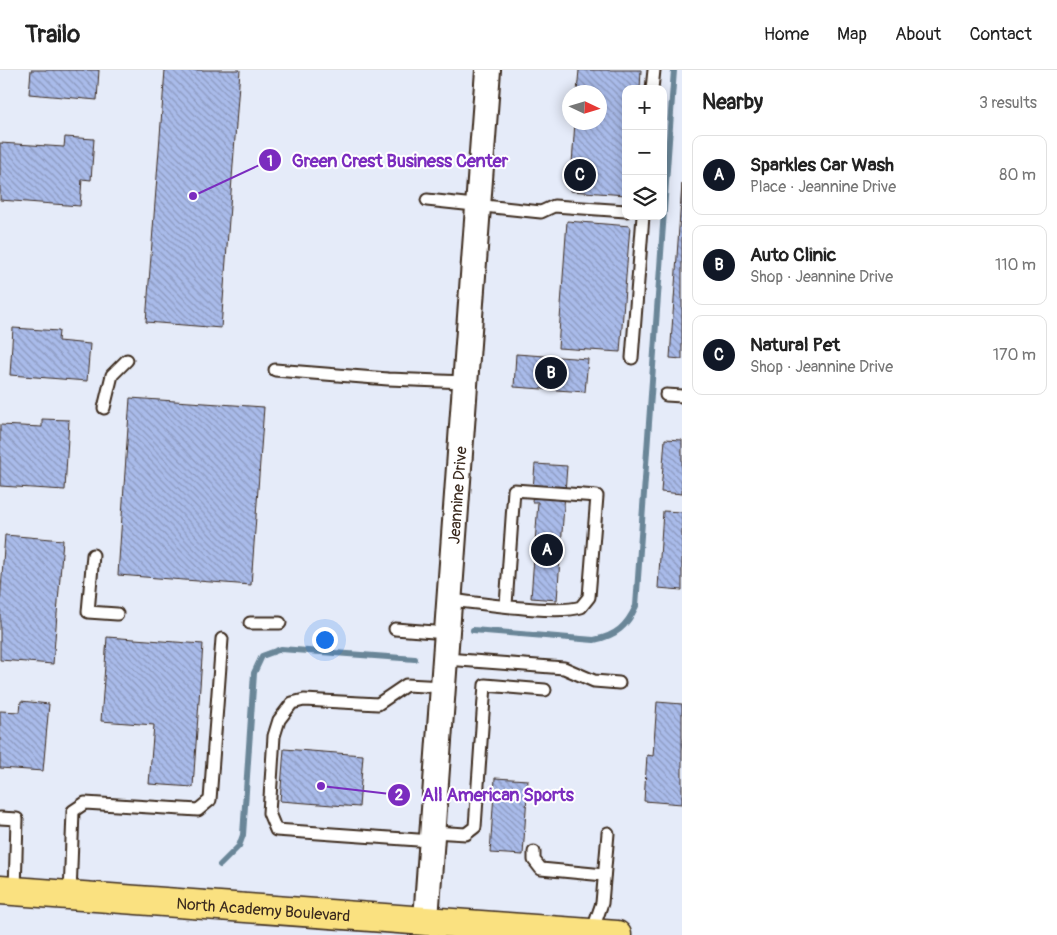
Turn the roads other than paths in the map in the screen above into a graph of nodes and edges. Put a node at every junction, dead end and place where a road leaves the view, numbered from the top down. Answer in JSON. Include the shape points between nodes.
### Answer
{"nodes":[{"id":1,"x":488,"y":70,"type":"edge"},
{"id":2,"x":654,"y":70,"type":"edge"},
{"id":3,"x":652,"y":85,"type":"edge"},
{"id":4,"x":427,"y":200,"type":"dead end"},
{"id":5,"x":479,"y":204,"type":"junction"},
{"id":6,"x":622,"y":211,"type":"edge"},
{"id":7,"x":643,"y":220,"type":"edge"},
{"id":8,"x":632,"y":358,"type":"dead end"},
{"id":9,"x":127,"y":360,"type":"dead end"},
{"id":10,"x":275,"y":370,"type":"dead end"},
{"id":11,"x":466,"y":382,"type":"junction"},
{"id":12,"x":666,"y":395,"type":"dead end"},
{"id":13,"x":682,"y":396,"type":"edge"},
{"id":14,"x":104,"y":408,"type":"dead end"},
{"id":15,"x":93,"y":554,"type":"dead end"},
{"id":16,"x":450,"y":600,"type":"junction"},
{"id":17,"x":506,"y":605,"type":"junction"},
{"id":18,"x":117,"y":614,"type":"dead end"},
{"id":19,"x":250,"y":623,"type":"dead end"},
{"id":20,"x":280,"y":623,"type":"dead end"},
{"id":21,"x":395,"y":629,"type":"dead end"},
{"id":22,"x":447,"y":633,"type":"junction"},
{"id":23,"x":222,"y":639,"type":"dead end"},
{"id":24,"x":446,"y":659,"type":"junction"},
{"id":25,"x":619,"y":683,"type":"dead end"},
{"id":26,"x":444,"y":687,"type":"junction"},
{"id":27,"x":545,"y":690,"type":"dead end"},
{"id":28,"x":0,"y":818,"type":"edge"},
{"id":29,"x":608,"y":833,"type":"dead end"},
{"id":30,"x":432,"y":837,"type":"junction"},
{"id":31,"x":534,"y":852,"type":"dead end"},
{"id":32,"x":604,"y":875,"type":"junction"},
{"id":33,"x":7,"y":890,"type":"edge"},
{"id":34,"x":70,"y":895,"type":"junction"},
{"id":35,"x":426,"y":919,"type":"junction"},
{"id":36,"x":600,"y":934,"type":"edge"}],
"edges":[{"from":1,"to":5,"type":"street","name":"Jeannine Drive"},
{"from":2,"to":3,"type":"lane"},
{"from":4,"to":5,"type":"lane"},
{"from":5,"to":6,"type":"lane","via":[[541,212],[554,206]]},
{"from":5,"to":11,"type":"street","name":"Jeannine Drive"},
{"from":7,"to":8,"type":"lane"},
{"from":9,"to":14,"type":"lane","via":[[112,375]]},
{"from":10,"to":11,"type":"lane"},
{"from":11,"to":16,"type":"street","name":"Jeannine Drive"},
{"from":12,"to":13,"type":"lane"},
{"from":15,"to":18,"type":"lane","via":[[88,612]]},
{"from":16,"to":17,"type":"lane"},
{"from":16,"to":22,"type":"street","name":"Jeannine Drive"},
{"from":17,"to":17,"type":"lane","via":[[569,610],[586,603],[597,496],[514,490]]},
{"from":19,"to":20,"type":"lane"},
{"from":21,"to":22,"type":"lane"},
{"from":22,"to":24,"type":"street","name":"Jeannine Drive"},
{"from":23,"to":34,"type":"lane","via":[[210,800],[198,810],[85,803],[73,811]]},
{"from":24,"to":25,"type":"lane","via":[[564,668],[594,681]]},
{"from":24,"to":26,"type":"street","name":"Jeannine Drive"},
{"from":26,"to":30,"type":"street","name":"Jeannine Drive"},
{"from":26,"to":30,"type":"lane","via":[[406,685],[378,704],[298,700],[286,709],[274,737],[269,813],[276,830]]},
{"from":27,"to":30,"type":"lane","via":[[485,685],[475,827],[466,834]]},
{"from":28,"to":33,"type":"lane","via":[[17,819]]},
{"from":29,"to":32,"type":"lane"},
{"from":30,"to":35,"type":"street","name":"Jeannine Drive"},
{"from":31,"to":32,"type":"lane","via":[[534,860],[541,869]]},
{"from":32,"to":36,"type":"lane"},
{"from":33,"to":34,"type":"highway","name":"North Academy Boulevard"},
{"from":34,"to":35,"type":"highway","name":"North Academy Boulevard"},
{"from":35,"to":36,"type":"highway","name":"North Academy Boulevard"}]}
